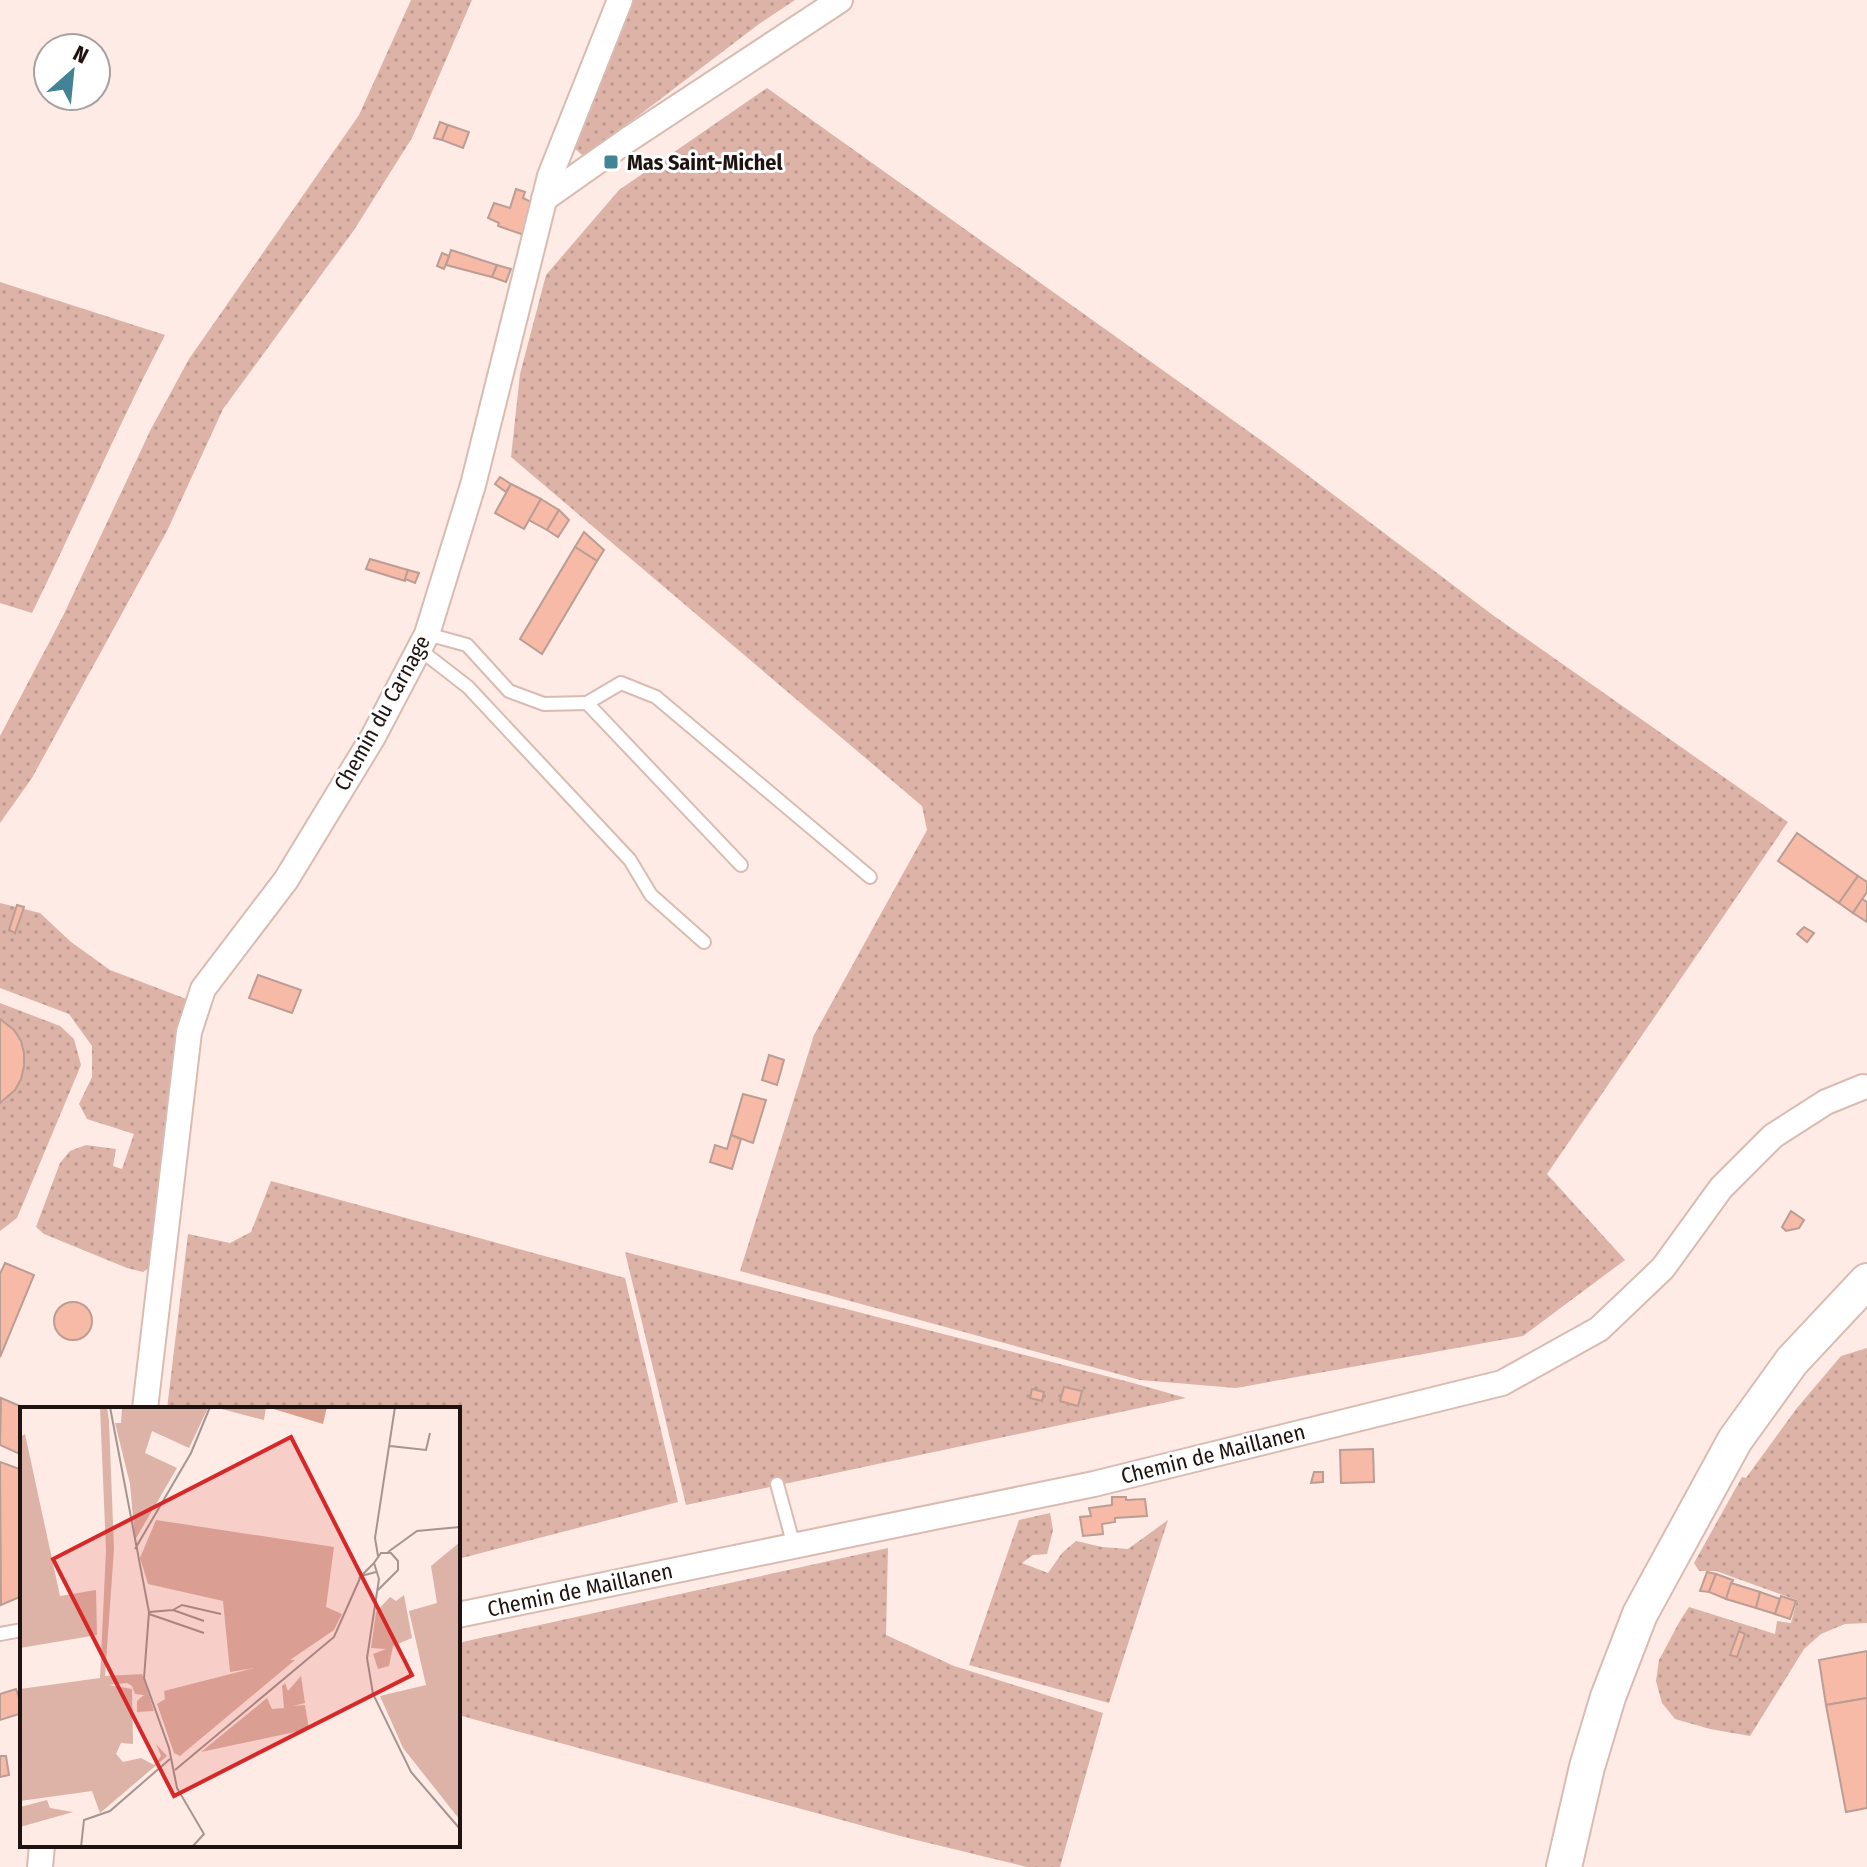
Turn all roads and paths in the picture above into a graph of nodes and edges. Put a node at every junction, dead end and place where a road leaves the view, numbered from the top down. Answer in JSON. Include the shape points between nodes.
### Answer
{"nodes":[{"id":1,"x":620,"y":0,"type":"edge"},
{"id":2,"x":840,"y":0,"type":"edge"},
{"id":3,"x":544,"y":199,"type":"junction"},
{"id":4,"x":423,"y":642,"type":"junction"},
{"id":5,"x":587,"y":703,"type":"junction"},
{"id":6,"x":741,"y":865,"type":"dead end"},
{"id":7,"x":870,"y":877,"type":"dead end"},
{"id":8,"x":704,"y":942,"type":"dead end"},
{"id":9,"x":1866,"y":1086,"type":"edge"},
{"id":10,"x":1867,"y":1281,"type":"edge"},
{"id":11,"x":145,"y":1407,"type":"edge"},
{"id":12,"x":777,"y":1484,"type":"dead end"},
{"id":13,"x":794,"y":1546,"type":"junction"},
{"id":14,"x":460,"y":1615,"type":"edge"},
{"id":15,"x":20,"y":1630,"type":"edge"},
{"id":16,"x":0,"y":1634,"type":"edge"},
{"id":17,"x":42,"y":1847,"type":"edge"},
{"id":18,"x":40,"y":1867,"type":"edge"},
{"id":19,"x":1564,"y":1867,"type":"edge"}],
"edges":[{"from":1,"to":3,"type":"street","name":"Chemin du Carnage"},
{"from":2,"to":3,"type":"street"},
{"from":3,"to":4,"type":"street","name":"Chemin du Carnage","via":[[473,485]]},
{"from":4,"to":5,"type":"lane","via":[[467,645],[509,691],[544,704]]},
{"from":4,"to":8,"type":"lane","via":[[630,860],[651,895]]},
{"from":4,"to":11,"type":"street","name":"Chemin du Carnage","via":[[373,737],[286,880],[203,989],[189,1032]]},
{"from":5,"to":6,"type":"lane"},
{"from":5,"to":7,"type":"lane","via":[[621,683],[656,697]]},
{"from":9,"to":13,"type":"street","name":"Chemin de Maillanen","via":[[1826,1102],[1773,1136],[1721,1188],[1663,1268],[1599,1329],[1502,1383],[1094,1484]]},
{"from":10,"to":19,"type":"main road","via":[[1792,1361],[1735,1440],[1640,1614],[1608,1697]]},
{"from":12,"to":13,"type":"lane"},
{"from":13,"to":14,"type":"street","name":"Chemin de Maillanen"},
{"from":15,"to":16,"type":"lane"},
{"from":17,"to":18,"type":"street"}]}
